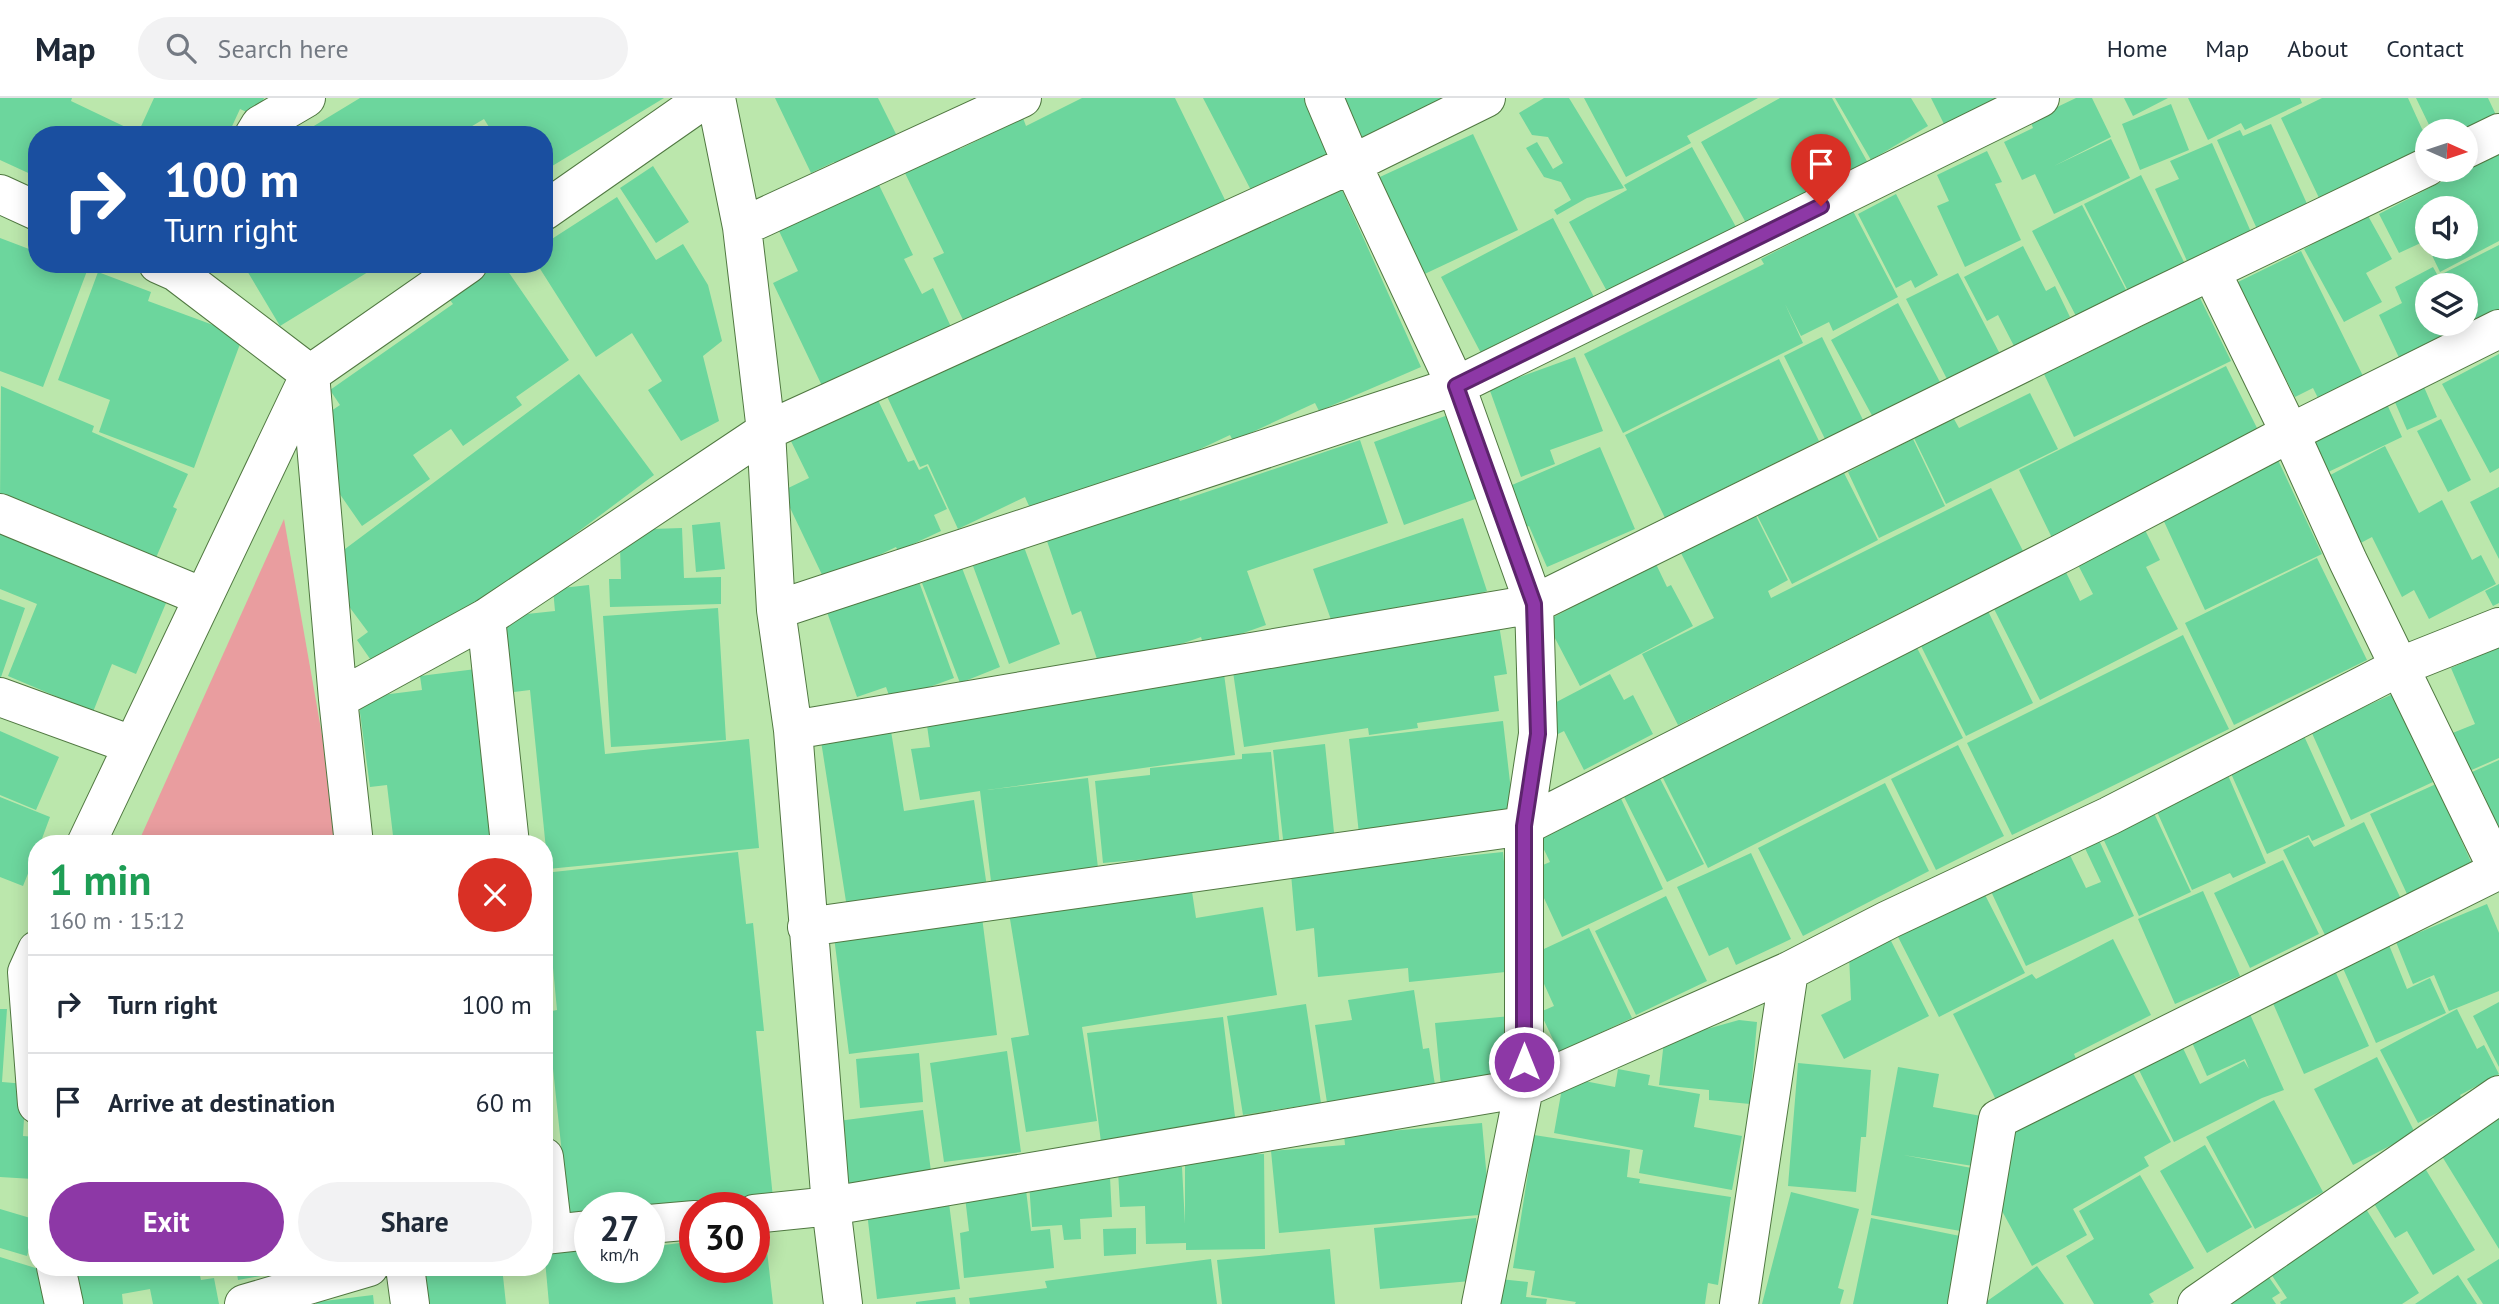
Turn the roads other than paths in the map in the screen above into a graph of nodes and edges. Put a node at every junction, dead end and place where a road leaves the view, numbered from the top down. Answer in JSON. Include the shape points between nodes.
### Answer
{"nodes":[{"id":1,"x":306,"y":98,"type":"edge"},
{"id":2,"x":706,"y":98,"type":"edge"},
{"id":3,"x":716,"y":98,"type":"edge"},
{"id":4,"x":1022,"y":98,"type":"edge"},
{"id":5,"x":1324,"y":98,"type":"edge"},
{"id":6,"x":1486,"y":98,"type":"edge"},
{"id":7,"x":2040,"y":98,"type":"edge"},
{"id":8,"x":259,"y":126,"type":"edge"},
{"id":9,"x":2499,"y":133,"type":"edge"},
{"id":10,"x":2478,"y":143,"type":"edge"},
{"id":11,"x":1352,"y":164,"type":"junction"},
{"id":12,"x":2415,"y":173,"type":"edge"},
{"id":13,"x":0,"y":194,"type":"edge"},
{"id":14,"x":553,"y":205,"type":"edge"},
{"id":15,"x":28,"y":207,"type":"edge"},
{"id":16,"x":742,"y":227,"type":"junction"},
{"id":17,"x":2211,"y":271,"type":"junction"},
{"id":18,"x":180,"y":273,"type":"edge"},
{"id":19,"x":455,"y":273,"type":"edge"},
{"id":20,"x":2499,"y":329,"type":"edge"},
{"id":21,"x":310,"y":374,"type":"junction"},
{"id":22,"x":1456,"y":386,"type":"junction"},
{"id":23,"x":766,"y":431,"type":"junction"},
{"id":24,"x":2290,"y":433,"type":"junction"},
{"id":25,"x":0,"y":513,"type":"edge"},
{"id":26,"x":203,"y":597,"type":"junction"},
{"id":27,"x":1534,"y":604,"type":"junction"},
{"id":28,"x":776,"y":610,"type":"junction"},
{"id":29,"x":486,"y":618,"type":"junction"},
{"id":30,"x":2499,"y":627,"type":"edge"},
{"id":31,"x":2401,"y":666,"type":"junction"},
{"id":32,"x":0,"y":697,"type":"edge"},
{"id":33,"x":338,"y":699,"type":"junction"},
{"id":34,"x":793,"y":730,"type":"junction"},
{"id":35,"x":132,"y":745,"type":"junction"},
{"id":36,"x":1524,"y":826,"type":"junction"},
{"id":37,"x":90,"y":835,"type":"edge"},
{"id":38,"x":353,"y":835,"type":"edge"},
{"id":39,"x":509,"y":835,"type":"edge"},
{"id":40,"x":2499,"y":871,"type":"edge"},
{"id":41,"x":807,"y":926,"type":"junction"},
{"id":42,"x":25,"y":967,"type":"edge"},
{"id":43,"x":1789,"y":971,"type":"junction"},
{"id":44,"x":28,"y":1001,"type":"edge"},
{"id":45,"x":1524,"y":1088,"type":"junction"},
{"id":46,"x":2499,"y":1095,"type":"edge"},
{"id":47,"x":831,"y":1206,"type":"junction"},
{"id":48,"x":770,"y":1212,"type":"edge"},
{"id":49,"x":574,"y":1232,"type":"edge"},
{"id":50,"x":553,"y":1234,"type":"edge"},
{"id":51,"x":58,"y":1276,"type":"edge"},
{"id":52,"x":339,"y":1276,"type":"edge"},
{"id":53,"x":406,"y":1276,"type":"edge"},
{"id":54,"x":64,"y":1304,"type":"edge"},
{"id":55,"x":244,"y":1304,"type":"edge"},
{"id":56,"x":410,"y":1304,"type":"edge"},
{"id":57,"x":843,"y":1304,"type":"edge"},
{"id":58,"x":1481,"y":1304,"type":"edge"},
{"id":59,"x":1740,"y":1304,"type":"edge"},
{"id":60,"x":1967,"y":1304,"type":"edge"},
{"id":61,"x":2197,"y":1304,"type":"edge"}],
"edges":[{"from":1,"to":8,"type":"street"},
{"from":2,"to":14,"type":"street"},
{"from":3,"to":16,"type":"street"},
{"from":4,"to":16,"type":"street"},
{"from":5,"to":11,"type":"street"},
{"from":6,"to":11,"type":"street"},
{"from":7,"to":22,"type":"street"},
{"from":9,"to":10,"type":"street"},
{"from":11,"to":22,"type":"street"},
{"from":11,"to":23,"type":"street"},
{"from":12,"to":17,"type":"street"},
{"from":13,"to":15,"type":"street"},
{"from":16,"to":23,"type":"street"},
{"from":17,"to":24,"type":"street"},
{"from":17,"to":27,"type":"street"},
{"from":18,"to":21,"type":"street"},
{"from":19,"to":21,"type":"street"},
{"from":20,"to":24,"type":"street"},
{"from":21,"to":26,"type":"street"},
{"from":21,"to":33,"type":"street"},
{"from":22,"to":27,"type":"street"},
{"from":22,"to":28,"type":"street"},
{"from":23,"to":28,"type":"street"},
{"from":23,"to":29,"type":"street"},
{"from":24,"to":31,"type":"street"},
{"from":24,"to":36,"type":"street"},
{"from":25,"to":26,"type":"street"},
{"from":26,"to":35,"type":"street"},
{"from":27,"to":34,"type":"street"},
{"from":27,"to":36,"type":"street","via":[[1538,734]]},
{"from":28,"to":34,"type":"street"},
{"from":29,"to":33,"type":"street"},
{"from":29,"to":39,"type":"street"},
{"from":30,"to":31,"type":"street"},
{"from":31,"to":40,"type":"street"},
{"from":31,"to":43,"type":"street","via":[[2109,816]]},
{"from":32,"to":35,"type":"street"},
{"from":33,"to":38,"type":"street"},
{"from":34,"to":41,"type":"street"},
{"from":35,"to":37,"type":"street"},
{"from":36,"to":41,"type":"street"},
{"from":36,"to":45,"type":"street"},
{"from":40,"to":60,"type":"street","via":[[1998,1119]]},
{"from":41,"to":47,"type":"street"},
{"from":42,"to":44,"type":"street"},
{"from":43,"to":45,"type":"street"},
{"from":43,"to":59,"type":"street"},
{"from":45,"to":47,"type":"street"},
{"from":45,"to":58,"type":"street"},
{"from":46,"to":61,"type":"street"},
{"from":47,"to":48,"type":"street"},
{"from":47,"to":57,"type":"street"},
{"from":49,"to":50,"type":"street"},
{"from":51,"to":54,"type":"street"},
{"from":52,"to":55,"type":"street"},
{"from":53,"to":56,"type":"street"}]}
